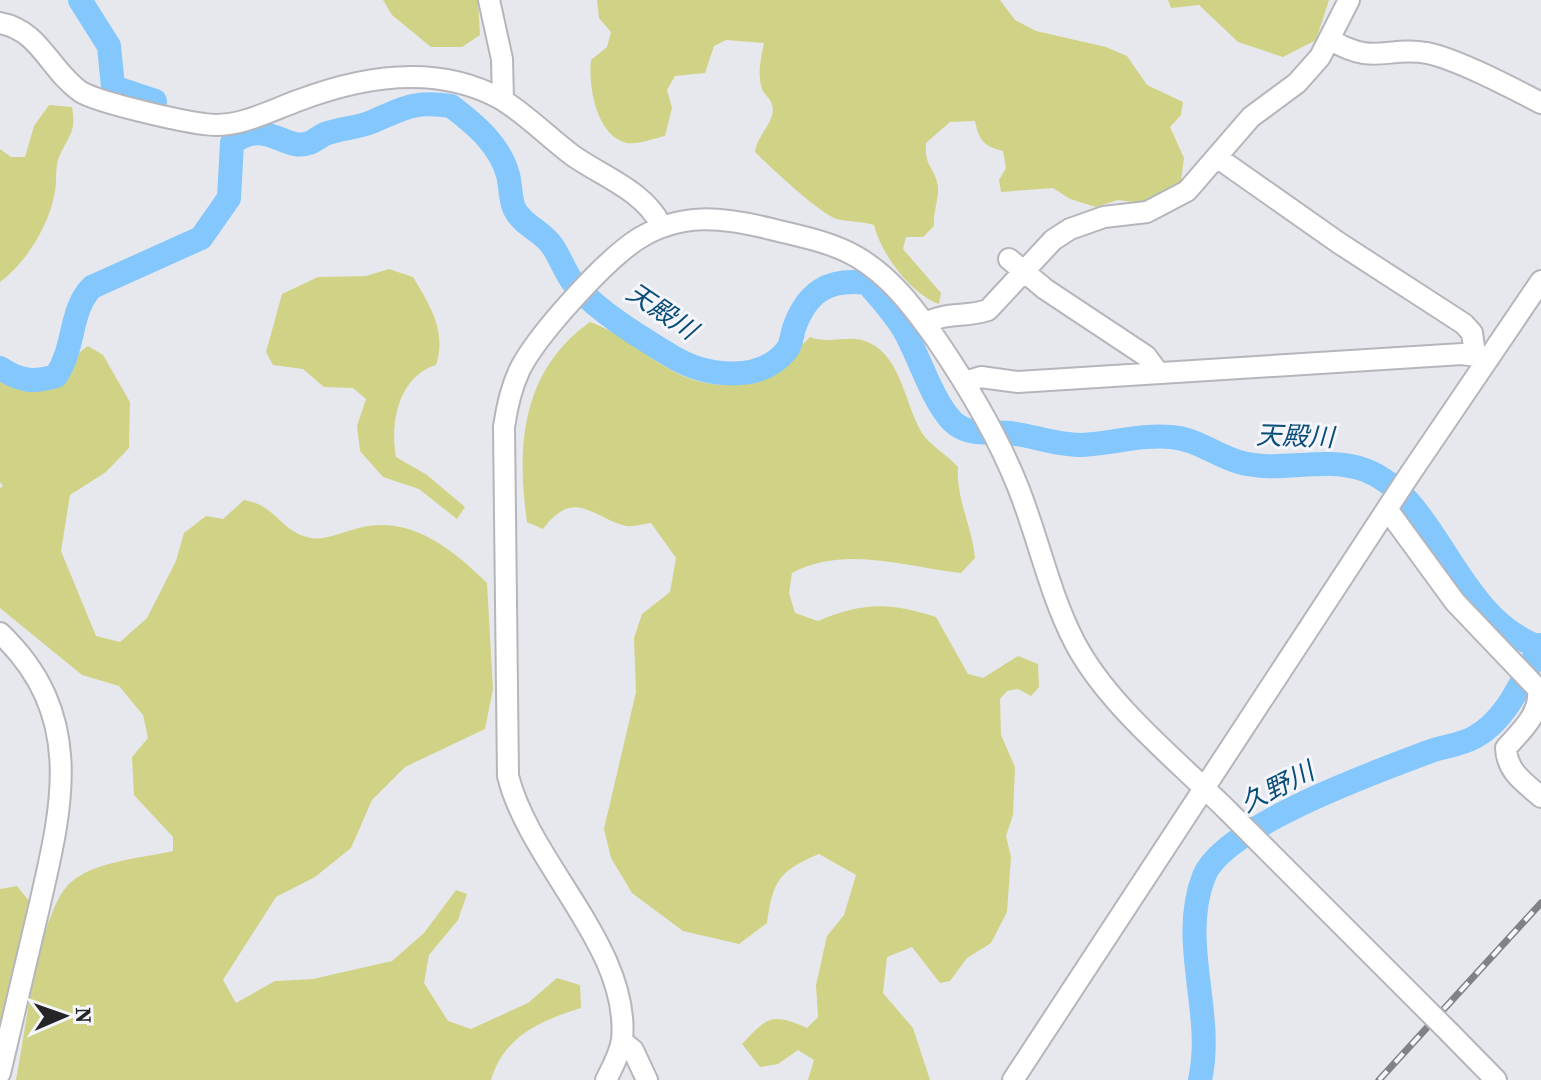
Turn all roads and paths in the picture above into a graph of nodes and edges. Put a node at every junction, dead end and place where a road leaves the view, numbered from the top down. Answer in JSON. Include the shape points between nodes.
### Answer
{"nodes":[{"id":1,"x":489,"y":0,"type":"edge"},
{"id":2,"x":1349,"y":0,"type":"edge"},
{"id":3,"x":0,"y":23,"type":"edge"},
{"id":4,"x":1331,"y":40,"type":"junction"},
{"id":5,"x":503,"y":100,"type":"junction"},
{"id":6,"x":1541,"y":103,"type":"edge"},
{"id":7,"x":1218,"y":158,"type":"junction"},
{"id":8,"x":661,"y":225,"type":"junction"},
{"id":9,"x":1009,"y":259,"type":"dead end"},
{"id":10,"x":1025,"y":273,"type":"junction"},
{"id":11,"x":1541,"y":281,"type":"edge"},
{"id":12,"x":925,"y":324,"type":"junction"},
{"id":13,"x":1482,"y":356,"type":"junction"},
{"id":14,"x":1157,"y":371,"type":"junction"},
{"id":15,"x":965,"y":382,"type":"junction"},
{"id":16,"x":1390,"y":504,"type":"junction"},
{"id":17,"x":0,"y":633,"type":"edge"},
{"id":18,"x":1204,"y":787,"type":"junction"},
{"id":19,"x":1541,"y":797,"type":"edge"},
{"id":20,"x":622,"y":1041,"type":"junction"},
{"id":21,"x":0,"y":1073,"type":"edge"},
{"id":22,"x":606,"y":1080,"type":"edge"},
{"id":23,"x":647,"y":1080,"type":"edge"},
{"id":24,"x":1013,"y":1080,"type":"edge"},
{"id":25,"x":1496,"y":1080,"type":"edge"}],
"edges":[{"from":1,"to":5,"type":"street","via":[[502,59]]},
{"from":2,"to":4,"type":"street"},
{"from":3,"to":5,"type":"street","via":[[23,31],[83,93],[202,124],[236,123],[362,79],[461,81]]},
{"from":4,"to":6,"type":"street","via":[[1375,56],[1436,56]]},
{"from":4,"to":7,"type":"street","via":[[1297,83],[1251,117]]},
{"from":5,"to":8,"type":"street","via":[[571,153],[642,198]]},
{"from":7,"to":10,"type":"street","via":[[1187,191],[1158,208],[1070,229],[1053,240]]},
{"from":7,"to":13,"type":"street","via":[[1464,324]]},
{"from":8,"to":12,"type":"street","via":[[707,217],[740,221],[854,255],[879,271]]},
{"from":8,"to":20,"type":"street","via":[[629,245],[589,283],[522,366],[509,393],[504,427],[505,734],[514,800],[602,954],[616,989]]},
{"from":9,"to":10,"type":"street"},
{"from":10,"to":12,"type":"street","via":[[988,310],[937,316]]},
{"from":10,"to":14,"type":"street","via":[[1146,356]]},
{"from":11,"to":13,"type":"street"},
{"from":12,"to":15,"type":"street"},
{"from":13,"to":14,"type":"street"},
{"from":13,"to":16,"type":"street"},
{"from":14,"to":15,"type":"street","via":[[1018,382],[981,377]]},
{"from":15,"to":18,"type":"street","via":[[1002,448],[1075,643],[1109,692]]},
{"from":16,"to":18,"type":"street"},
{"from":16,"to":19,"type":"street","via":[[1448,594],[1538,689],[1537,713],[1506,748],[1506,761]]},
{"from":17,"to":21,"type":"street","via":[[24,658],[45,694],[62,761],[55,837]]},
{"from":18,"to":24,"type":"street"},
{"from":18,"to":25,"type":"street","bridge":true},
{"from":20,"to":22,"type":"street"},
{"from":20,"to":23,"type":"street","via":[[633,1050]]}]}
